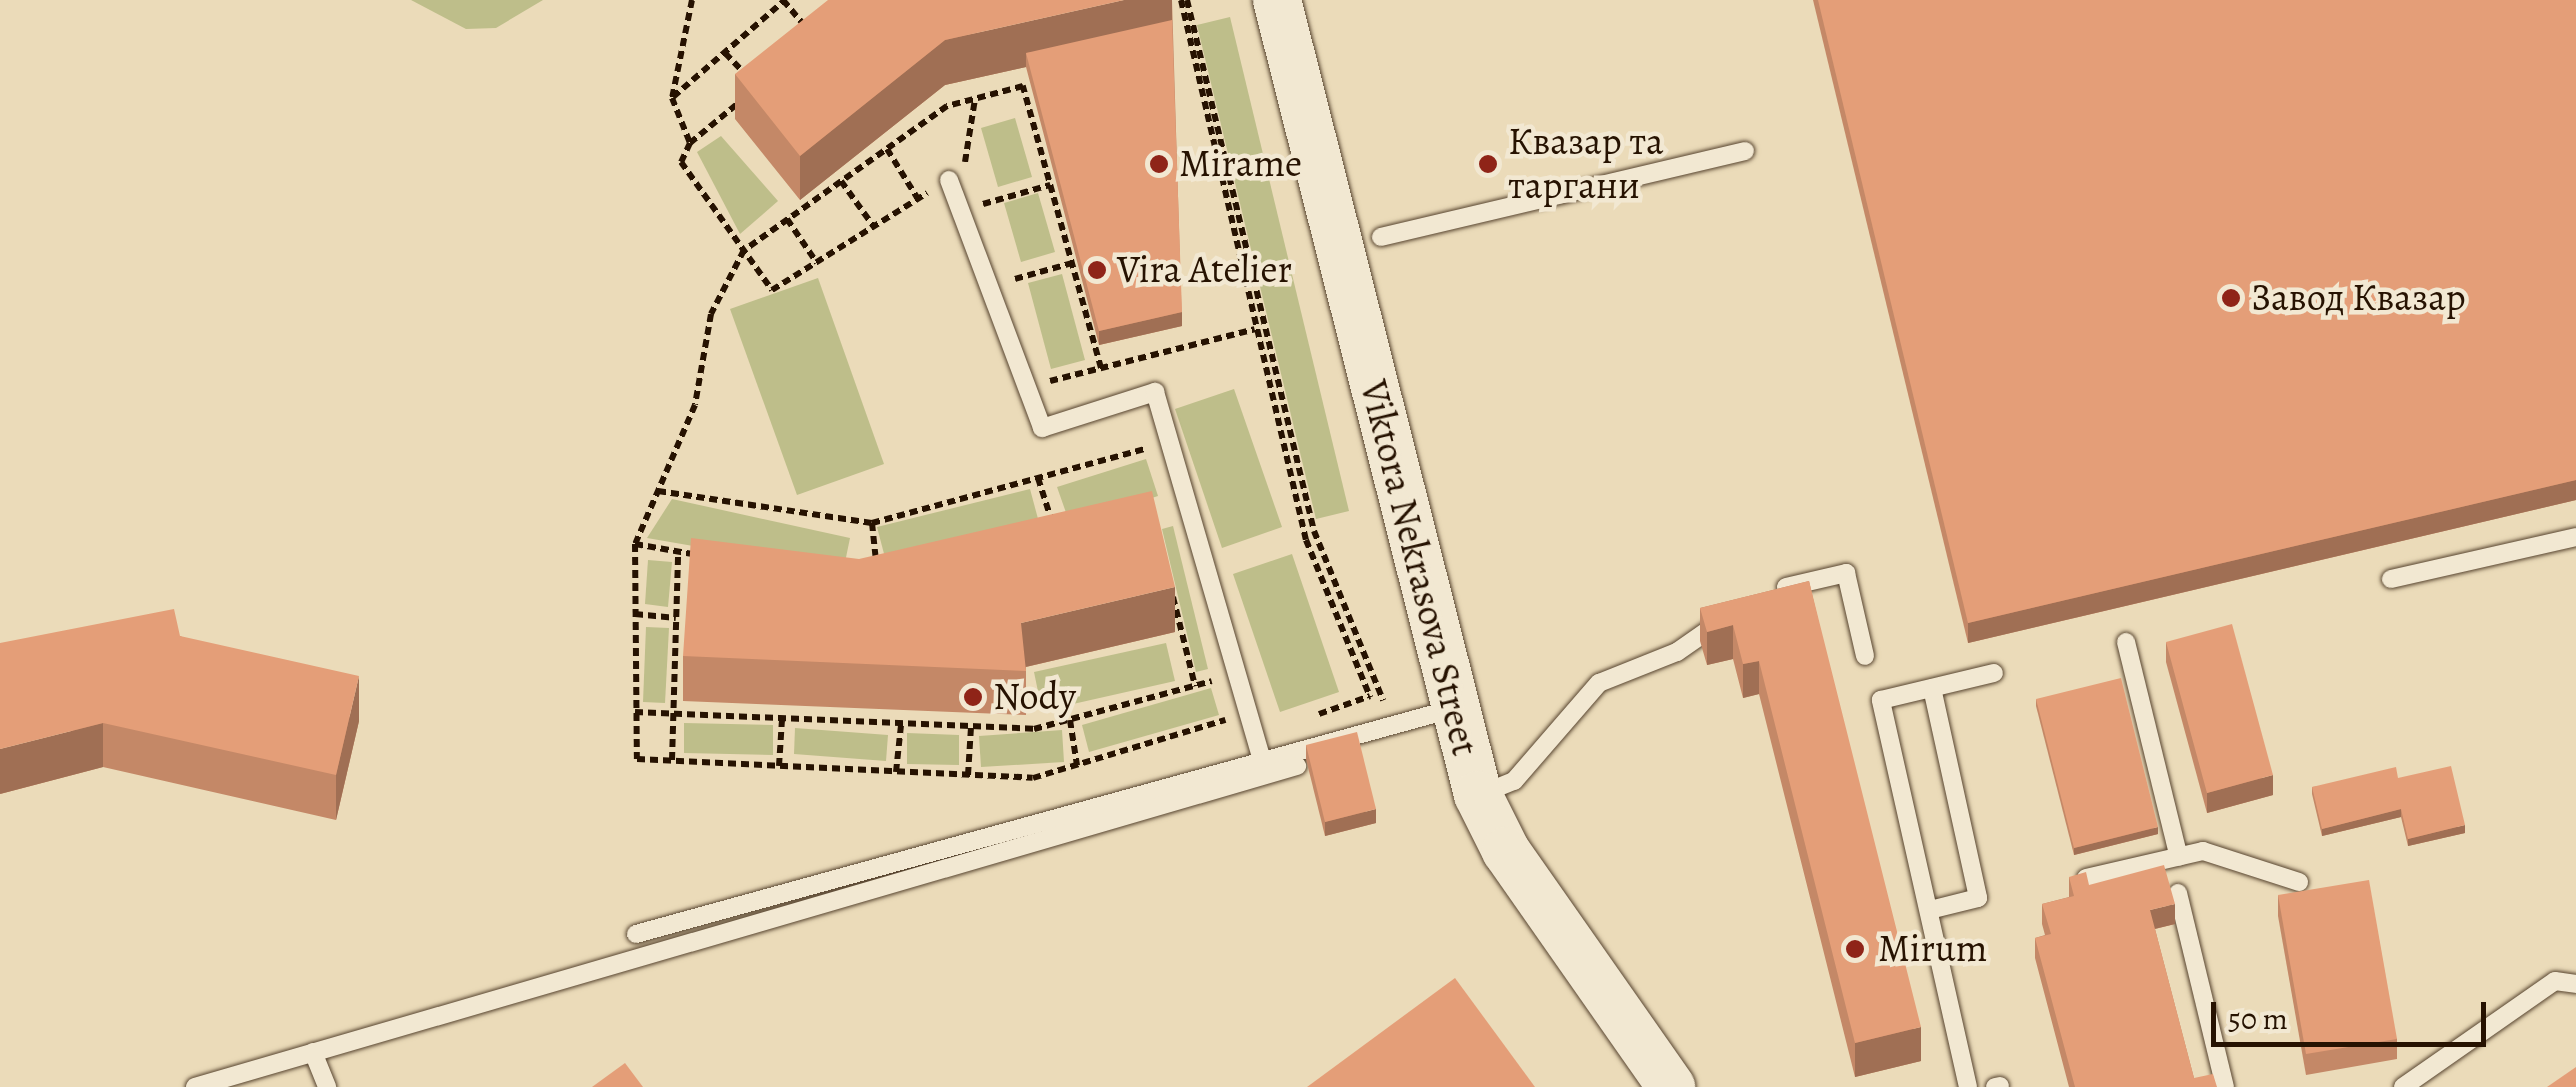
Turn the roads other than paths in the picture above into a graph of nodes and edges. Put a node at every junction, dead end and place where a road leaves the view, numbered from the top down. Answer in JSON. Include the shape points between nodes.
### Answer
{"nodes":[{"id":1,"x":1277,"y":0,"type":"edge"},
{"id":2,"x":1745,"y":152,"type":"dead end"},
{"id":3,"x":949,"y":180,"type":"road end"},
{"id":4,"x":1381,"y":236,"type":"dead end"},
{"id":5,"x":2576,"y":536,"type":"edge"},
{"id":6,"x":2390,"y":580,"type":"dead end"},
{"id":7,"x":1760,"y":594,"type":"edge"},
{"id":8,"x":1732,"y":613,"type":"edge"},
{"id":9,"x":2126,"y":642,"type":"dead end"},
{"id":10,"x":1865,"y":656,"type":"dead end"},
{"id":11,"x":1994,"y":672,"type":"dead end"},
{"id":12,"x":1932,"y":688,"type":"junction"},
{"id":13,"x":1452,"y":709,"type":"junction"},
{"id":14,"x":1261,"y":756,"type":"junction"},
{"id":15,"x":1297,"y":766,"type":"dead end"},
{"id":16,"x":1478,"y":796,"type":"junction"},
{"id":17,"x":2179,"y":857,"type":"junction"},
{"id":18,"x":2086,"y":878,"type":"edge"},
{"id":19,"x":2298,"y":882,"type":"dead end"},
{"id":20,"x":2178,"y":893,"type":"dead end"},
{"id":21,"x":1934,"y":910,"type":"junction"},
{"id":22,"x":636,"y":934,"type":"dead end"},
{"id":23,"x":2576,"y":984,"type":"edge"},
{"id":24,"x":313,"y":1052,"type":"junction"},
{"id":25,"x":195,"y":1087,"type":"edge"},
{"id":26,"x":327,"y":1087,"type":"edge"},
{"id":27,"x":1671,"y":1087,"type":"edge"},
{"id":28,"x":1968,"y":1087,"type":"edge"},
{"id":29,"x":2226,"y":1087,"type":"edge"},
{"id":30,"x":2403,"y":1087,"type":"edge"}],
"edges":[{"from":1,"to":13,"type":"main road","name":"Viktora Nekrasova Street"},
{"from":2,"to":4,"type":"lane"},
{"from":3,"to":14,"type":"lane","via":[[1042,428],[1156,392]]},
{"from":5,"to":6,"type":"lane"},
{"from":7,"to":10,"type":"lane","via":[[1846,573]]},
{"from":8,"to":16,"type":"lane","via":[[1677,652],[1599,682],[1514,781]]},
{"from":9,"to":17,"type":"lane"},
{"from":11,"to":12,"type":"lane"},
{"from":12,"to":21,"type":"lane","via":[[1978,898]]},
{"from":12,"to":21,"type":"lane","via":[[1881,700]]},
{"from":13,"to":14,"type":"lane"},
{"from":13,"to":16,"type":"main road","name":"Viktora Nekrasova Street"},
{"from":14,"to":22,"type":"lane"},
{"from":15,"to":24,"type":"lane"},
{"from":16,"to":27,"type":"main road","name":"Viktora Nekrasova Street","via":[[1506,851]]},
{"from":17,"to":18,"type":"lane"},
{"from":17,"to":19,"type":"lane","via":[[2203,852]]},
{"from":20,"to":29,"type":"lane"},
{"from":21,"to":28,"type":"lane"},
{"from":23,"to":30,"type":"lane","via":[[2554,981]]},
{"from":24,"to":25,"type":"lane"},
{"from":24,"to":26,"type":"lane"}]}
